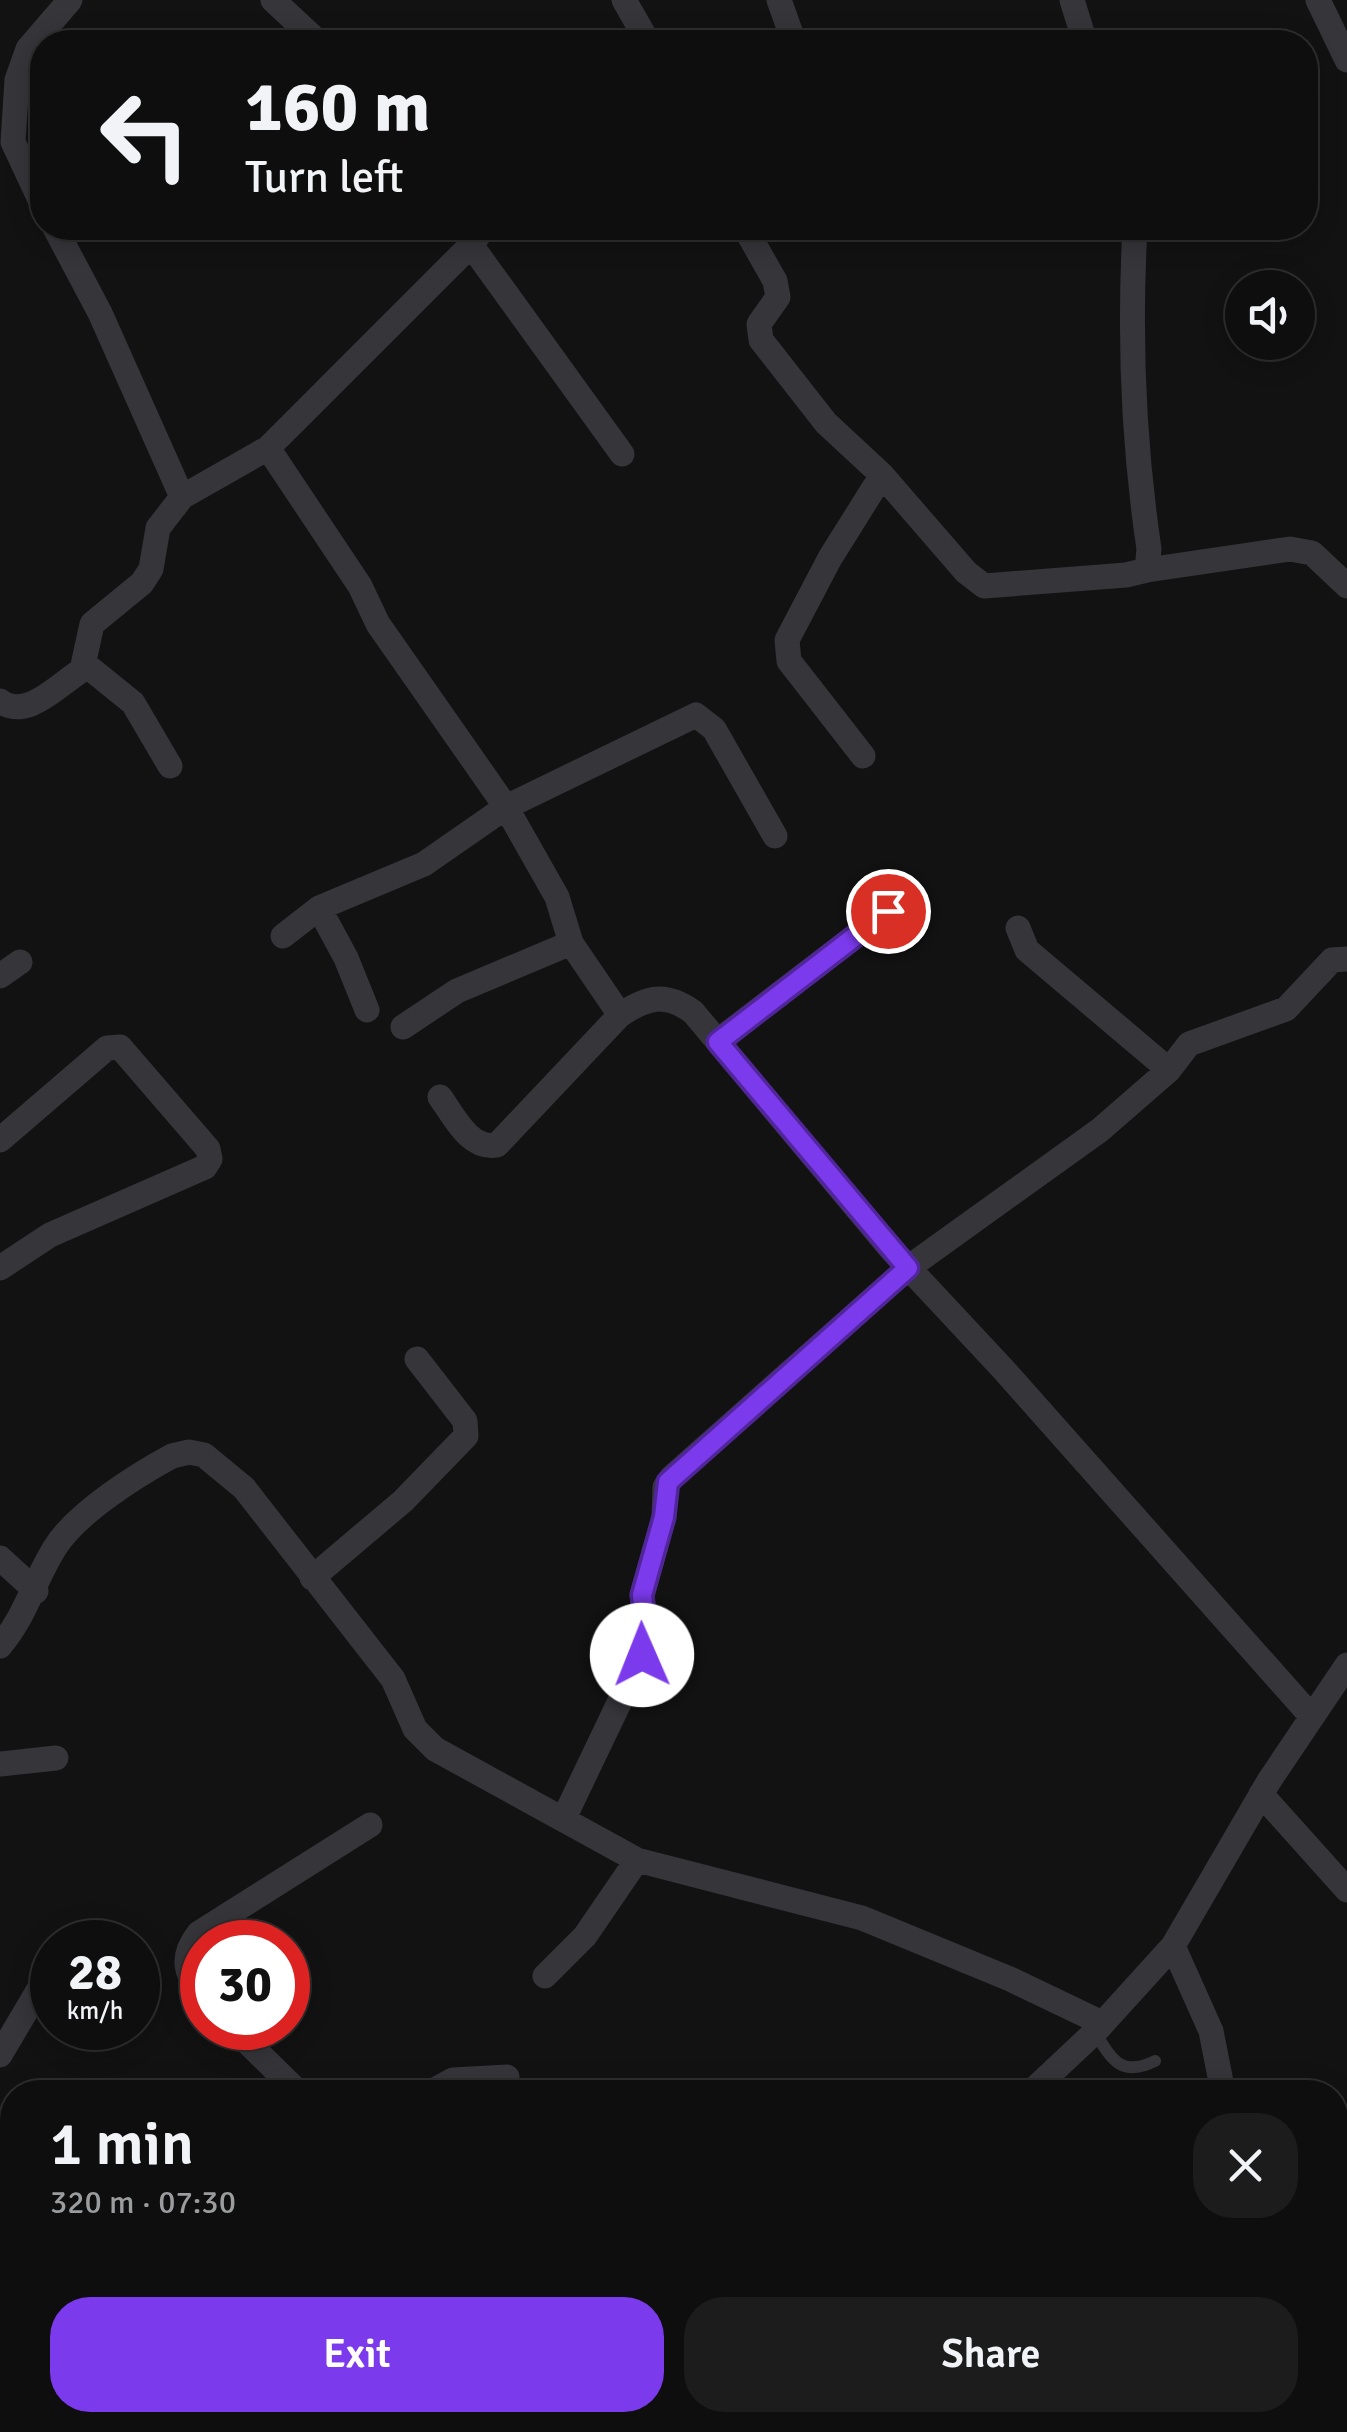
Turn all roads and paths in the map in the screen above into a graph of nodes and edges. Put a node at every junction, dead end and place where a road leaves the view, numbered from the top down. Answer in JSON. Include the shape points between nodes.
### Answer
{"nodes":[{"id":1,"x":70,"y":0,"type":"edge"},
{"id":2,"x":273,"y":0,"type":"edge"},
{"id":3,"x":624,"y":0,"type":"edge"},
{"id":4,"x":780,"y":0,"type":"edge"},
{"id":5,"x":1072,"y":0,"type":"edge"},
{"id":6,"x":1318,"y":0,"type":"edge"},
{"id":7,"x":42,"y":30,"type":"edge"},
{"id":8,"x":305,"y":30,"type":"edge"},
{"id":9,"x":641,"y":30,"type":"edge"},
{"id":10,"x":790,"y":30,"type":"edge"},
{"id":11,"x":1082,"y":30,"type":"edge"},
{"id":12,"x":30,"y":48,"type":"edge"},
{"id":13,"x":1347,"y":60,"type":"edge"},
{"id":14,"x":6,"y":147,"type":"edge"},
{"id":15,"x":30,"y":185,"type":"edge"},
{"id":16,"x":61,"y":240,"type":"edge"},
{"id":17,"x":474,"y":240,"type":"edge"},
{"id":18,"x":481,"y":240,"type":"edge"},
{"id":19,"x":752,"y":240,"type":"edge"},
{"id":20,"x":1135,"y":240,"type":"edge"},
{"id":21,"x":268,"y":448,"type":"junction"},
{"id":22,"x":622,"y":454,"type":"dead end"},
{"id":23,"x":882,"y":475,"type":"junction"},
{"id":24,"x":182,"y":496,"type":"junction"},
{"id":25,"x":1147,"y":570,"type":"junction"},
{"id":26,"x":1347,"y":586,"type":"edge"},
{"id":27,"x":86,"y":664,"type":"junction"},
{"id":28,"x":0,"y":701,"type":"edge"},
{"id":29,"x":863,"y":756,"type":"dead end"},
{"id":30,"x":170,"y":766,"type":"dead end"},
{"id":31,"x":506,"y":806,"type":"junction"},
{"id":32,"x":774,"y":836,"type":"dead end"},
{"id":33,"x":319,"y":908,"type":"junction"},
{"id":34,"x":888,"y":911,"type":"dead end"},
{"id":35,"x":1018,"y":928,"type":"dead end"},
{"id":36,"x":283,"y":936,"type":"dead end"},
{"id":37,"x":571,"y":943,"type":"junction"},
{"id":38,"x":1347,"y":959,"type":"edge"},
{"id":39,"x":368,"y":1010,"type":"dead end"},
{"id":40,"x":620,"y":1015,"type":"junction"},
{"id":41,"x":403,"y":1027,"type":"dead end"},
{"id":42,"x":718,"y":1042,"type":"junction"},
{"id":43,"x":1169,"y":1070,"type":"junction"},
{"id":44,"x":440,"y":1097,"type":"dead end"},
{"id":45,"x":0,"y":1140,"type":"edge"},
{"id":46,"x":0,"y":1268,"type":"edge"},
{"id":47,"x":908,"y":1268,"type":"junction"},
{"id":48,"x":417,"y":1360,"type":"dead end"},
{"id":49,"x":0,"y":1558,"type":"edge"},
{"id":50,"x":312,"y":1578,"type":"junction"},
{"id":51,"x":36,"y":1591,"type":"junction"},
{"id":52,"x":0,"y":1646,"type":"edge"},
{"id":53,"x":1347,"y":1665,"type":"edge"},
{"id":54,"x":1312,"y":1717,"type":"junction"},
{"id":55,"x":56,"y":1758,"type":"dead end"},
{"id":56,"x":0,"y":1764,"type":"edge"},
{"id":57,"x":1261,"y":1794,"type":"junction"},
{"id":58,"x":564,"y":1818,"type":"junction"},
{"id":59,"x":370,"y":1825,"type":"dead end"},
{"id":60,"x":638,"y":1860,"type":"junction"},
{"id":61,"x":1347,"y":1890,"type":"edge"},
{"id":62,"x":219,"y":1920,"type":"edge"},
{"id":63,"x":1173,"y":1946,"type":"junction"},
{"id":64,"x":546,"y":1976,"type":"dead end"},
{"id":65,"x":30,"y":2005,"type":"edge"},
{"id":66,"x":1099,"y":2027,"type":"junction"},
{"id":67,"x":255,"y":2050,"type":"edge"},
{"id":68,"x":0,"y":2056,"type":"edge"},
{"id":69,"x":1154,"y":2062,"type":"dead end"},
{"id":70,"x":507,"y":2077,"type":"dead end"},
{"id":71,"x":286,"y":2080,"type":"edge"},
{"id":72,"x":453,"y":2080,"type":"edge"},
{"id":73,"x":1044,"y":2080,"type":"edge"},
{"id":74,"x":1221,"y":2080,"type":"edge"}],
"edges":[{"from":1,"to":7,"type":"street"},
{"from":2,"to":8,"type":"street"},
{"from":3,"to":9,"type":"street"},
{"from":4,"to":10,"type":"street"},
{"from":5,"to":11,"type":"street"},
{"from":6,"to":13,"type":"street"},
{"from":12,"to":14,"type":"street","via":[[20,66]]},
{"from":14,"to":15,"type":"street"},
{"from":16,"to":24,"type":"street"},
{"from":17,"to":21,"type":"street"},
{"from":18,"to":22,"type":"street"},
{"from":19,"to":23,"type":"street","via":[[778,297],[759,324],[761,340],[826,423]]},
{"from":20,"to":25,"type":"street","via":[[1133,420]]},
{"from":21,"to":24,"type":"street"},
{"from":21,"to":31,"type":"street","via":[[378,624]]},
{"from":23,"to":25,"type":"street","via":[[984,586]]},
{"from":23,"to":29,"type":"street","via":[[830,558],[785,650]]},
{"from":24,"to":27,"type":"street","via":[[158,528],[151,570],[142,583],[92,624]]},
{"from":25,"to":26,"type":"street","via":[[1290,549],[1312,554]]},
{"from":27,"to":28,"type":"street","via":[[25,707]]},
{"from":27,"to":30,"type":"street","via":[[133,703]]},
{"from":31,"to":32,"type":"street","via":[[696,715],[714,729]]},
{"from":31,"to":33,"type":"street","via":[[424,864]]},
{"from":31,"to":37,"type":"street","via":[[557,897]]},
{"from":33,"to":36,"type":"street"},
{"from":33,"to":39,"type":"street"},
{"from":34,"to":42,"type":"street"},
{"from":35,"to":43,"type":"street","via":[[1028,950]]},
{"from":37,"to":40,"type":"street"},
{"from":37,"to":41,"type":"street","via":[[458,991]]},
{"from":38,"to":43,"type":"street","via":[[1332,960],[1286,1009],[1189,1044]]},
{"from":40,"to":42,"type":"street","via":[[650,998],[671,999],[693,1012]]},
{"from":40,"to":44,"type":"street","via":[[497,1145],[469,1137]]},
{"from":42,"to":47,"type":"street"},
{"from":43,"to":47,"type":"street","via":[[1100,1130]]},
{"from":45,"to":46,"type":"street","via":[[106,1048],[120,1046],[210,1160],[50,1235]]},
{"from":47,"to":54,"type":"street"},
{"from":47,"to":58,"type":"street","via":[[668,1482],[642,1595],[642,1655]]},
{"from":48,"to":50,"type":"street","via":[[465,1421],[466,1436],[403,1502]]},
{"from":49,"to":51,"type":"street"},
{"from":50,"to":51,"type":"street","via":[[244,1488],[204,1455],[189,1452],[154,1466],[78,1522],[57,1545]]},
{"from":50,"to":58,"type":"street","via":[[394,1679],[426,1743]]},
{"from":51,"to":52,"type":"street"},
{"from":53,"to":54,"type":"street"},
{"from":54,"to":57,"type":"street"},
{"from":55,"to":56,"type":"street"},
{"from":57,"to":61,"type":"street"},
{"from":57,"to":63,"type":"street"},
{"from":58,"to":60,"type":"street"},
{"from":59,"to":62,"type":"street"},
{"from":60,"to":64,"type":"street","via":[[585,1936]]},
{"from":60,"to":66,"type":"street","via":[[862,1918],[1010,1979]]},
{"from":63,"to":66,"type":"street"},
{"from":63,"to":74,"type":"street","via":[[1211,2031]]},
{"from":65,"to":68,"type":"street"},
{"from":66,"to":69,"type":"lane","via":[[1111,2059],[1139,2069]]},
{"from":66,"to":73,"type":"street"},
{"from":67,"to":71,"type":"street"},
{"from":70,"to":72,"type":"street"}]}
